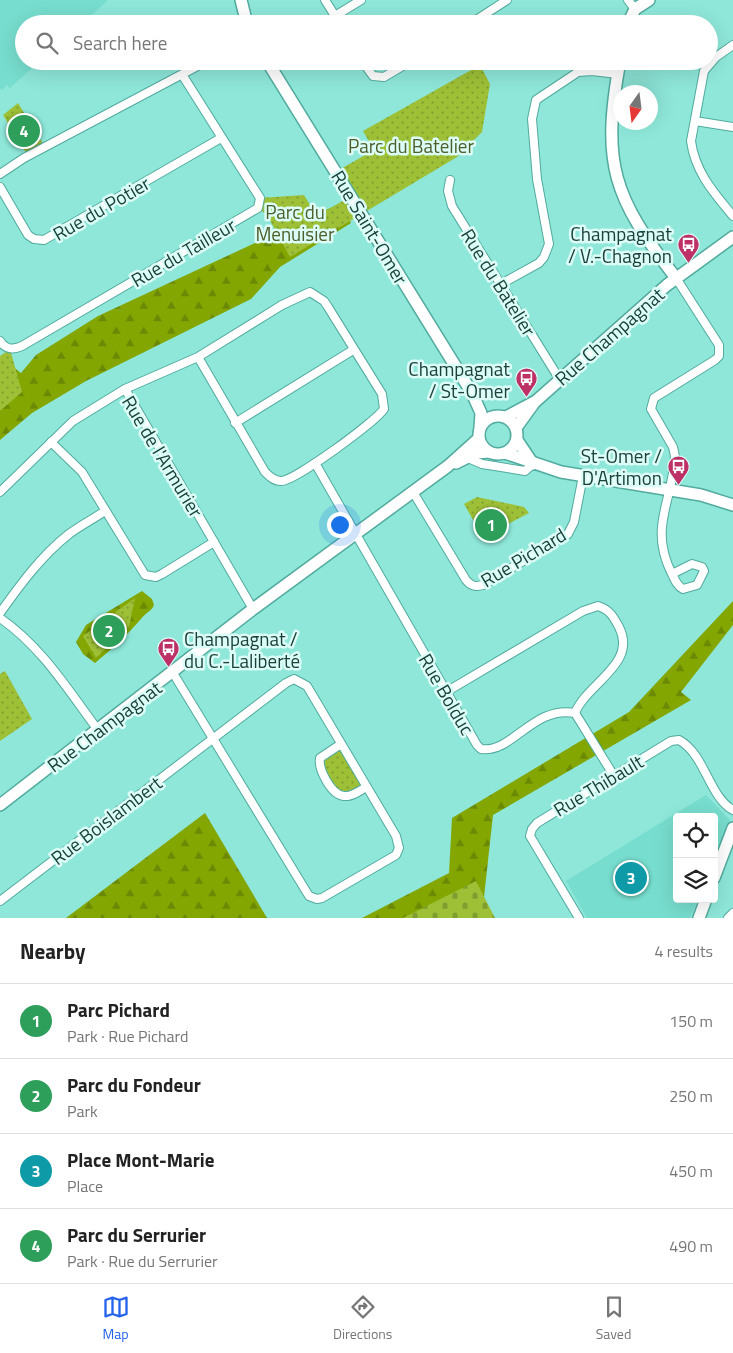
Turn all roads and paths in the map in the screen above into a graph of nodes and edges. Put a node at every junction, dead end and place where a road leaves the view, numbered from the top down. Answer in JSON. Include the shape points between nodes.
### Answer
{"nodes":[{"id":1,"x":241,"y":0,"type":"edge"},
{"id":2,"x":325,"y":0,"type":"edge"},
{"id":3,"x":361,"y":0,"type":"edge"},
{"id":4,"x":507,"y":0,"type":"edge"},
{"id":5,"x":649,"y":0,"type":"edge"},
{"id":6,"x":632,"y":5,"type":"edge"},
{"id":7,"x":244,"y":15,"type":"edge"},
{"id":8,"x":334,"y":15,"type":"edge"},
{"id":9,"x":337,"y":15,"type":"edge"},
{"id":10,"x":484,"y":15,"type":"edge"},
{"id":11,"x":733,"y":45,"type":"edge"},
{"id":12,"x":718,"y":56,"type":"edge"},
{"id":13,"x":193,"y":70,"type":"edge"},
{"id":14,"x":273,"y":70,"type":"edge"},
{"id":15,"x":368,"y":70,"type":"edge"},
{"id":16,"x":396,"y":70,"type":"edge"},
{"id":17,"x":619,"y":70,"type":"edge"},
{"id":18,"x":705,"y":70,"type":"edge"},
{"id":19,"x":618,"y":74,"type":"junction"},
{"id":20,"x":183,"y":76,"type":"junction"},
{"id":21,"x":695,"y":121,"type":"junction"},
{"id":22,"x":733,"y":127,"type":"edge"},
{"id":23,"x":220,"y":138,"type":"junction"},
{"id":24,"x":0,"y":174,"type":"edge"},
{"id":25,"x":450,"y":180,"type":"dead end"},
{"id":26,"x":0,"y":187,"type":"edge"},
{"id":27,"x":733,"y":216,"type":"edge"},
{"id":28,"x":733,"y":237,"type":"edge"},
{"id":29,"x":676,"y":278,"type":"junction"},
{"id":30,"x":501,"y":284,"type":"junction"},
{"id":31,"x":0,"y":341,"type":"edge"},
{"id":32,"x":353,"y":350,"type":"junction"},
{"id":33,"x":198,"y":357,"type":"junction"},
{"id":34,"x":560,"y":380,"type":"junction"},
{"id":35,"x":125,"y":389,"type":"junction"},
{"id":36,"x":472,"y":393,"type":"junction"},
{"id":37,"x":536,"y":401,"type":"junction"},
{"id":38,"x":493,"y":416,"type":"junction"},
{"id":39,"x":506,"y":417,"type":"junction"},
{"id":40,"x":236,"y":423,"type":"junction"},
{"id":41,"x":479,"y":433,"type":"junction"},
{"id":42,"x":516,"y":434,"type":"junction"},
{"id":43,"x":51,"y":442,"type":"junction"},
{"id":44,"x":489,"y":452,"type":"junction"},
{"id":45,"x":505,"y":453,"type":"junction"},
{"id":46,"x":468,"y":458,"type":"junction"},
{"id":47,"x":315,"y":463,"type":"junction"},
{"id":48,"x":533,"y":464,"type":"junction"},
{"id":49,"x":448,"y":466,"type":"junction"},
{"id":50,"x":584,"y":476,"type":"junction"},
{"id":51,"x":668,"y":490,"type":"junction"},
{"id":52,"x":0,"y":492,"type":"edge"},
{"id":53,"x":412,"y":492,"type":"junction"},
{"id":54,"x":733,"y":505,"type":"edge"},
{"id":55,"x":105,"y":511,"type":"junction"},
{"id":56,"x":356,"y":535,"type":"junction"},
{"id":57,"x":214,"y":542,"type":"junction"},
{"id":58,"x":672,"y":574,"type":"dead end"},
{"id":59,"x":253,"y":609,"type":"junction"},
{"id":60,"x":0,"y":613,"type":"edge"},
{"id":61,"x":0,"y":618,"type":"edge"},
{"id":62,"x":173,"y":673,"type":"junction"},
{"id":63,"x":446,"y":692,"type":"junction"},
{"id":64,"x":575,"y":713,"type":"junction"},
{"id":65,"x":98,"y":730,"type":"junction"},
{"id":66,"x":213,"y":740,"type":"junction"},
{"id":67,"x":341,"y":744,"type":"junction"},
{"id":68,"x":614,"y":776,"type":"junction"},
{"id":69,"x":366,"y":788,"type":"junction"},
{"id":70,"x":0,"y":805,"type":"edge"},
{"id":71,"x":733,"y":810,"type":"edge"},
{"id":72,"x":733,"y":828,"type":"edge"},
{"id":73,"x":718,"y":867,"type":"edge"},
{"id":74,"x":0,"y":900,"type":"edge"},
{"id":75,"x":705,"y":903,"type":"edge"},
{"id":76,"x":733,"y":913,"type":"edge"},
{"id":77,"x":579,"y":918,"type":"edge"},
{"id":78,"x":699,"y":918,"type":"edge"},
{"id":79,"x":728,"y":918,"type":"edge"}],
"edges":[{"from":1,"to":7,"type":"street"},
{"from":2,"to":8,"type":"street"},
{"from":3,"to":9,"type":"street"},
{"from":4,"to":10,"type":"street"},
{"from":5,"to":6,"type":"street"},
{"from":11,"to":12,"type":"street"},
{"from":13,"to":20,"type":"street"},
{"from":14,"to":36,"type":"street","name":"Rue Saint-Omer"},
{"from":15,"to":16,"type":"street","via":[[372,76],[384,77]]},
{"from":17,"to":19,"type":"street"},
{"from":18,"to":21,"type":"street"},
{"from":19,"to":29,"type":"street","via":[[612,143],[616,177],[634,219]]},
{"from":19,"to":30,"type":"street","via":[[578,72],[536,100],[532,119],[537,179],[549,244],[544,257]]},
{"from":20,"to":23,"type":"street","name":"Rue du Tailleur"},
{"from":20,"to":24,"type":"street","via":[[24,158]]},
{"from":21,"to":22,"type":"street"},
{"from":21,"to":27,"type":"street","via":[[691,141],[698,168]]},
{"from":23,"to":26,"type":"street","name":"Rue du Potier","via":[[44,240],[28,235]]},
{"from":23,"to":31,"type":"street","name":"Rue du Tailleur","via":[[260,198],[258,208],[22,346],[10,349]]},
{"from":25,"to":30,"type":"street","name":"Rue du Batelier","via":[[448,190],[452,206]]},
{"from":28,"to":29,"type":"street","name":"Rue Champagnat"},
{"from":29,"to":34,"type":"street","name":"Rue Champagnat"},
{"from":29,"to":51,"type":"street","via":[[720,351],[715,360],[651,403],[675,456]]},
{"from":30,"to":34,"type":"street","name":"Rue du Batelier"},
{"from":32,"to":33,"type":"street","via":[[324,301],[310,292],[282,305]]},
{"from":32,"to":40,"type":"street"},
{"from":32,"to":47,"type":"street","via":[[382,394],[384,409]]},
{"from":33,"to":35,"type":"street"},
{"from":33,"to":40,"type":"street"},
{"from":34,"to":37,"type":"street","name":"Rue Champagnat"},
{"from":35,"to":43,"type":"street","name":"Rue de l'Armurier","via":[[73,421]]},
{"from":35,"to":57,"type":"street","name":"Rue de l'Armurier"},
{"from":36,"to":38,"type":"street","name":"Rue Saint-Omer"},
{"from":36,"to":41,"type":"street","name":"Rue Saint-Omer","via":[[481,412]]},
{"from":37,"to":39,"type":"street","name":"Rue Champagnat"},
{"from":37,"to":42,"type":"street","name":"Rue Champagnat"},
{"from":38,"to":39,"type":"street"},
{"from":38,"to":41,"type":"street","via":[[488,418]]},
{"from":39,"to":42,"type":"street"},
{"from":40,"to":47,"type":"street","via":[[265,472],[275,480],[286,480]]},
{"from":41,"to":44,"type":"street","via":[[484,449]]},
{"from":41,"to":49,"type":"street","name":"Rue Champagnat"},
{"from":42,"to":45,"type":"street","via":[[510,450]]},
{"from":42,"to":48,"type":"street"},
{"from":43,"to":52,"type":"street","name":"Rue de l'Armurier"},
{"from":43,"to":55,"type":"street","via":[[82,472]]},
{"from":44,"to":45,"type":"street"},
{"from":44,"to":46,"type":"street","name":"Rue Champagnat","via":[[476,453]]},
{"from":45,"to":48,"type":"street"},
{"from":46,"to":48,"type":"street","via":[[482,464],[526,471]]},
{"from":46,"to":49,"type":"street","name":"Rue Champagnat"},
{"from":47,"to":56,"type":"street","name":"Rue Bolduc"},
{"from":48,"to":50,"type":"street"},
{"from":49,"to":53,"type":"street","name":"Rue Champagnat"},
{"from":50,"to":51,"type":"street"},
{"from":50,"to":53,"type":"street","name":"Rue Pichard","via":[[574,522],[568,534],[477,587],[466,580]]},
{"from":51,"to":54,"type":"street","via":[[709,496]]},
{"from":51,"to":58,"type":"street","via":[[660,541]]},
{"from":53,"to":56,"type":"street","name":"Rue Champagnat"},
{"from":55,"to":57,"type":"street","via":[[141,570],[151,577],[162,574]]},
{"from":55,"to":60,"type":"street","via":[[56,546],[23,581]]},
{"from":56,"to":59,"type":"street","name":"Rue Champagnat"},
{"from":56,"to":63,"type":"street","name":"Rue Bolduc"},
{"from":57,"to":59,"type":"street","name":"Rue de l'Armurier"},
{"from":59,"to":62,"type":"street","name":"Rue Champagnat"},
{"from":61,"to":65,"type":"street","via":[[34,646]]},
{"from":62,"to":65,"type":"street","name":"Rue Champagnat"},
{"from":62,"to":66,"type":"street"},
{"from":63,"to":64,"type":"street","name":"Rue Bolduc","via":[[481,749],[494,748],[543,717]]},
{"from":63,"to":64,"type":"street","via":[[583,611],[598,606],[610,612],[623,636],[624,650]]},
{"from":64,"to":68,"type":"street"},
{"from":65,"to":70,"type":"street","name":"Rue Champagnat"},
{"from":66,"to":67,"type":"street","name":"Rue Boislambert","via":[[294,679],[307,686]]},
{"from":66,"to":69,"type":"street","via":[[309,896],[316,900],[392,859],[399,848],[396,836]]},
{"from":66,"to":74,"type":"street","name":"Rue Boislambert"},
{"from":67,"to":69,"type":"street"},
{"from":67,"to":69,"type":"street","via":[[320,758],[323,773],[340,796],[347,797]]},
{"from":68,"to":71,"type":"street","name":"Rue Thibault","via":[[671,741],[678,740],[691,750],[723,802]]},
{"from":68,"to":77,"type":"street","name":"Rue Thibault","via":[[537,823],[530,836]]},
{"from":72,"to":73,"type":"street"},
{"from":75,"to":78,"type":"street"},
{"from":76,"to":79,"type":"street"}]}
